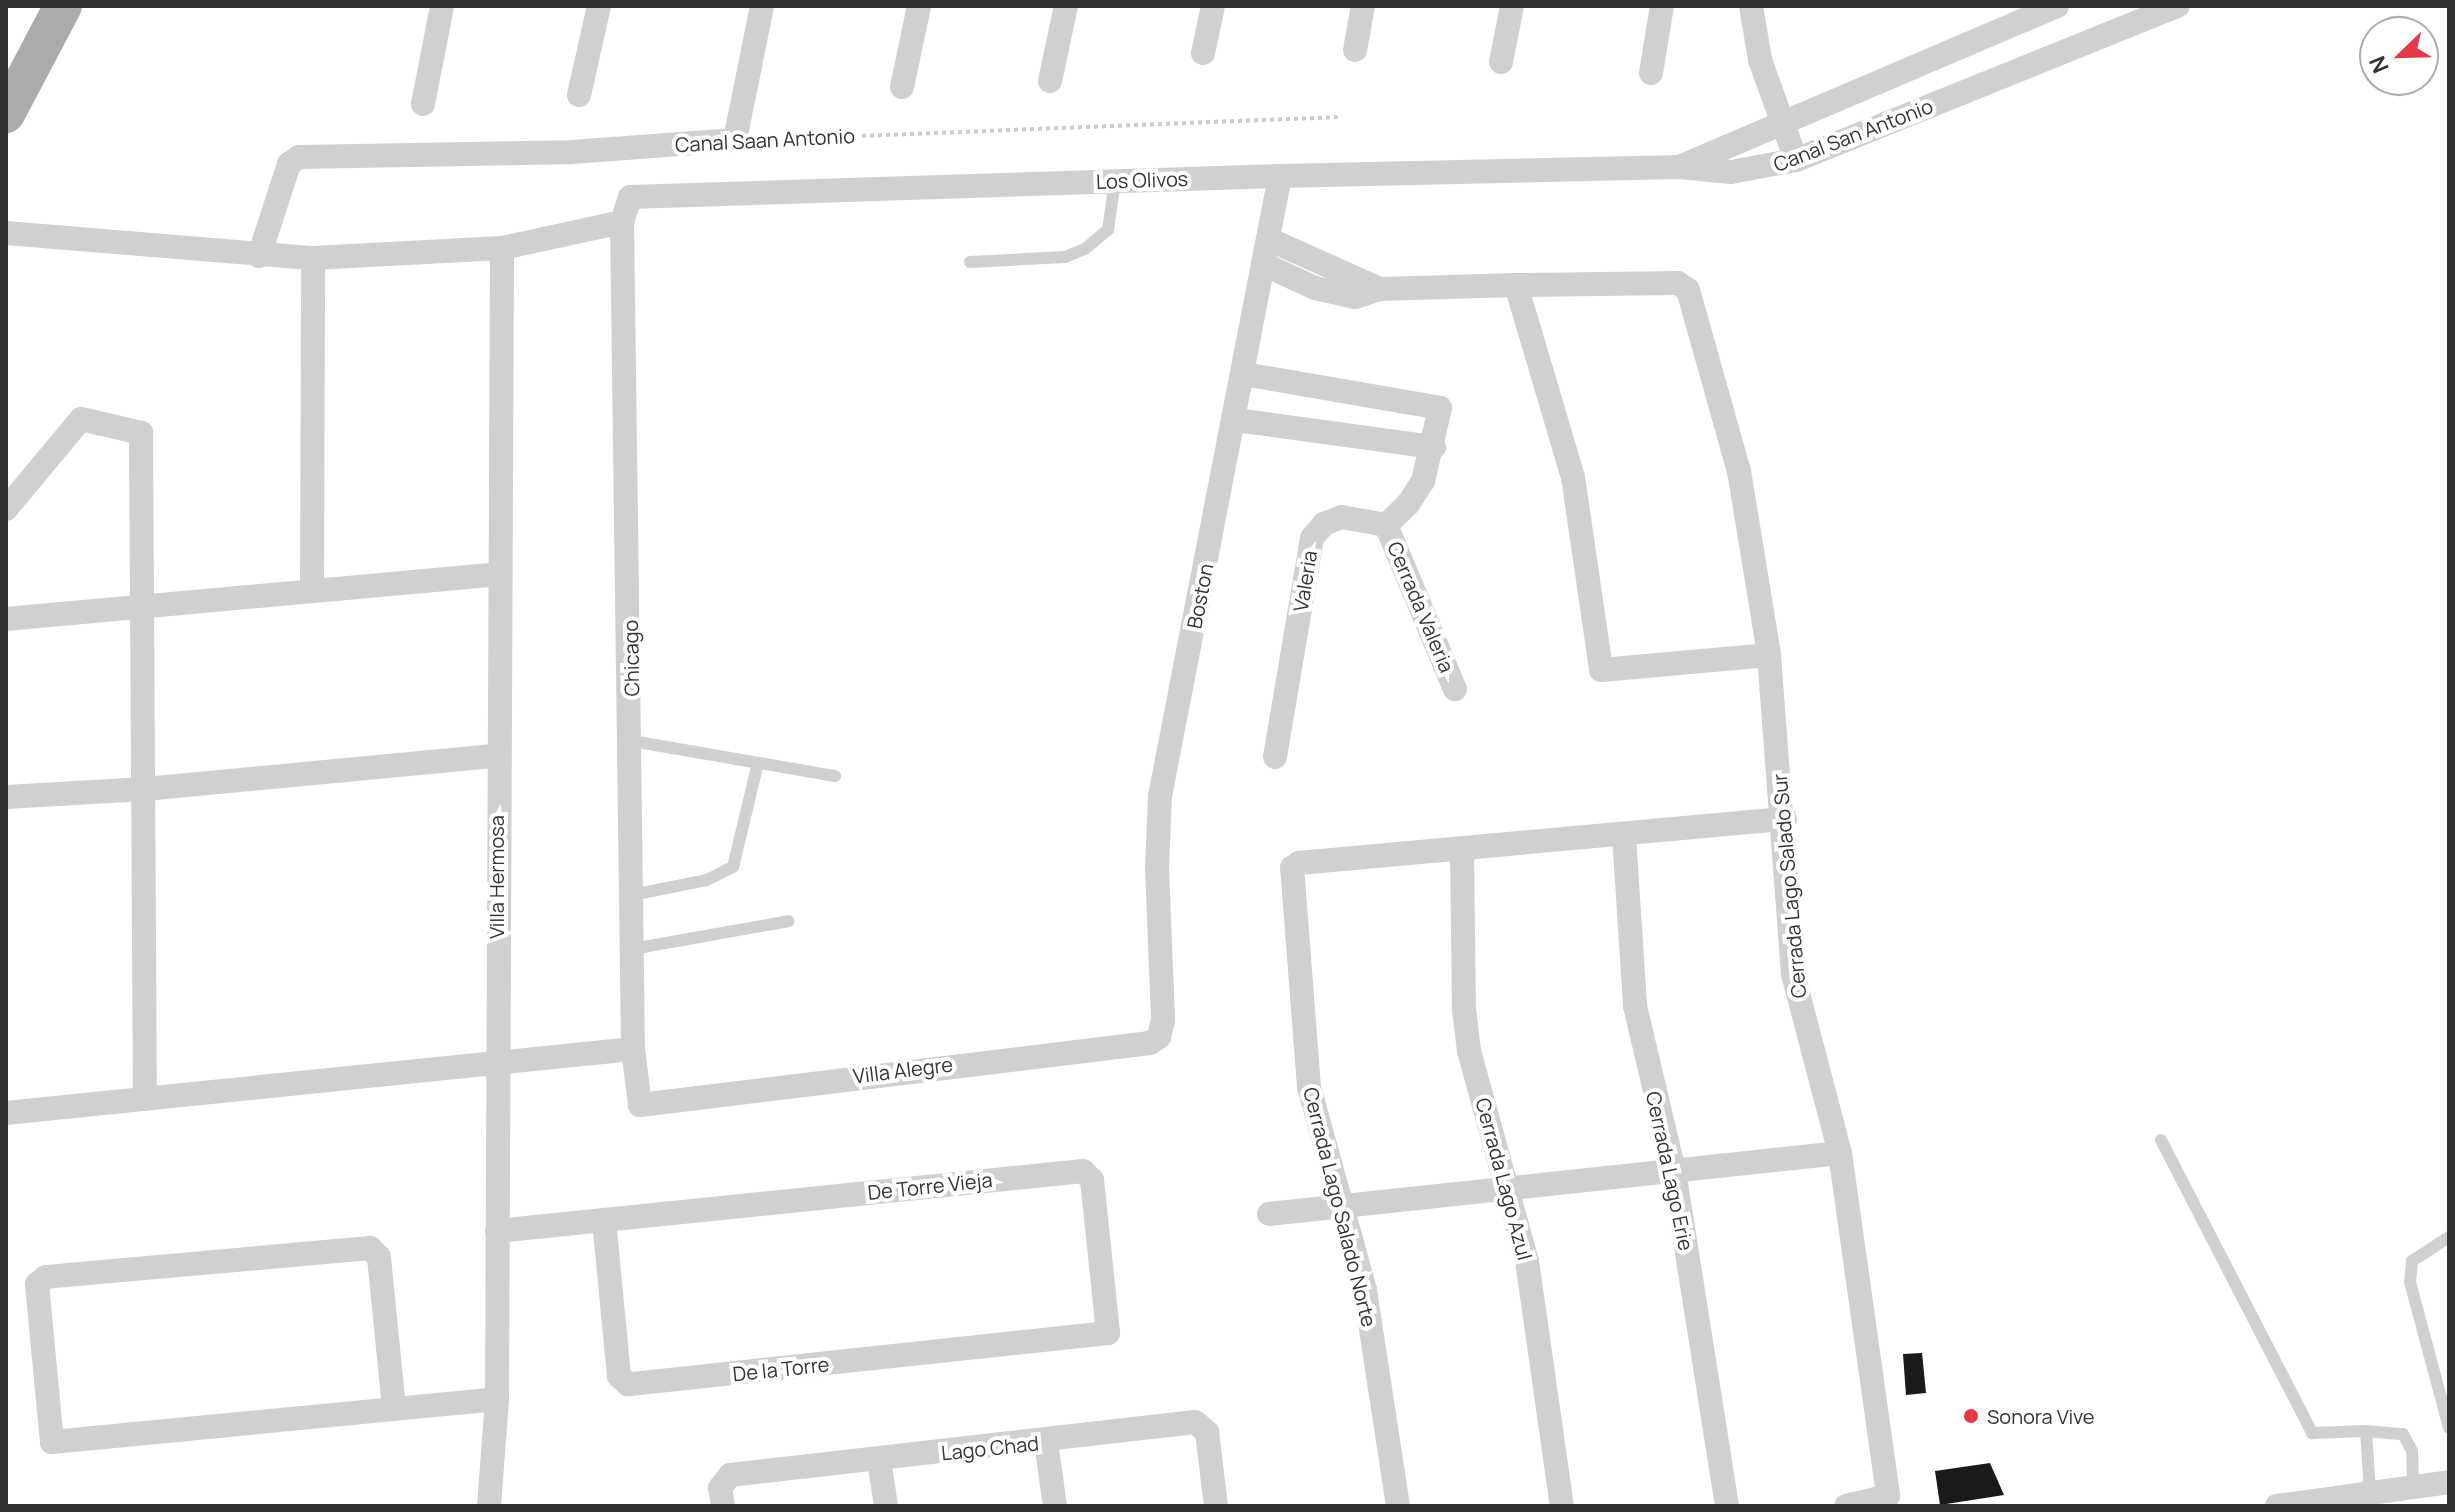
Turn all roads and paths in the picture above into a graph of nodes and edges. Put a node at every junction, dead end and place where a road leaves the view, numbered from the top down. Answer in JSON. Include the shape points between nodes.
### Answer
{"nodes":[{"id":1,"x":63,"y":6,"type":"edge"},
{"id":2,"x":442,"y":6,"type":"edge"},
{"id":3,"x":599,"y":6,"type":"edge"},
{"id":4,"x":762,"y":6,"type":"edge"},
{"id":5,"x":919,"y":6,"type":"edge"},
{"id":6,"x":1066,"y":6,"type":"edge"},
{"id":7,"x":1213,"y":6,"type":"edge"},
{"id":8,"x":1363,"y":6,"type":"edge"},
{"id":9,"x":1512,"y":6,"type":"edge"},
{"id":10,"x":1662,"y":6,"type":"edge"},
{"id":11,"x":1751,"y":6,"type":"edge"},
{"id":12,"x":2057,"y":6,"type":"edge"},
{"id":13,"x":2178,"y":6,"type":"edge"},
{"id":14,"x":1355,"y":50,"type":"dead end"},
{"id":15,"x":1203,"y":53,"type":"dead end"},
{"id":16,"x":1501,"y":62,"type":"dead end"},
{"id":17,"x":1651,"y":73,"type":"dead end"},
{"id":18,"x":1050,"y":81,"type":"dead end"},
{"id":19,"x":902,"y":87,"type":"dead end"},
{"id":20,"x":579,"y":95,"type":"dead end"},
{"id":21,"x":423,"y":104,"type":"dead end"},
{"id":22,"x":6,"y":114,"type":"edge"},
{"id":23,"x":1339,"y":117,"type":"dead end"},
{"id":24,"x":1783,"y":124,"type":"junction"},
{"id":25,"x":735,"y":140,"type":"junction"},
{"id":26,"x":1796,"y":160,"type":"junction"},
{"id":27,"x":1680,"y":167,"type":"junction"},
{"id":28,"x":1280,"y":176,"type":"junction"},
{"id":29,"x":1115,"y":181,"type":"junction"},
{"id":30,"x":622,"y":222,"type":"junction"},
{"id":31,"x":6,"y":233,"type":"edge"},
{"id":32,"x":1268,"y":239,"type":"junction"},
{"id":33,"x":502,"y":248,"type":"junction"},
{"id":34,"x":259,"y":256,"type":"junction"},
{"id":35,"x":313,"y":258,"type":"junction"},
{"id":36,"x":970,"y":262,"type":"dead end"},
{"id":37,"x":1263,"y":264,"type":"junction"},
{"id":38,"x":1516,"y":285,"type":"junction"},
{"id":39,"x":1380,"y":289,"type":"junction"},
{"id":40,"x":1244,"y":374,"type":"junction"},
{"id":41,"x":1236,"y":420,"type":"junction"},
{"id":42,"x":1434,"y":447,"type":"junction"},
{"id":43,"x":6,"y":509,"type":"edge"},
{"id":44,"x":1386,"y":525,"type":"junction"},
{"id":45,"x":498,"y":574,"type":"junction"},
{"id":46,"x":312,"y":590,"type":"junction"},
{"id":47,"x":145,"y":605,"type":"junction"},
{"id":48,"x":6,"y":619,"type":"edge"},
{"id":49,"x":1769,"y":655,"type":"junction"},
{"id":50,"x":1455,"y":689,"type":"dead end"},
{"id":51,"x":632,"y":741,"type":"junction"},
{"id":52,"x":496,"y":756,"type":"junction"},
{"id":53,"x":1275,"y":757,"type":"dead end"},
{"id":54,"x":758,"y":763,"type":"junction"},
{"id":55,"x":835,"y":776,"type":"dead end"},
{"id":56,"x":145,"y":789,"type":"junction"},
{"id":57,"x":6,"y":797,"type":"edge"},
{"id":58,"x":1785,"y":819,"type":"junction"},
{"id":59,"x":1624,"y":835,"type":"junction"},
{"id":60,"x":1462,"y":851,"type":"junction"},
{"id":61,"x":632,"y":895,"type":"junction"},
{"id":62,"x":789,"y":921,"type":"dead end"},
{"id":63,"x":632,"y":949,"type":"junction"},
{"id":64,"x":1163,"y":1020,"type":"joint"},
{"id":65,"x":633,"y":1049,"type":"junction"},
{"id":66,"x":496,"y":1061,"type":"junction"},
{"id":67,"x":635,"y":1095,"type":"joint"},
{"id":68,"x":145,"y":1099,"type":"junction"},
{"id":69,"x":6,"y":1113,"type":"edge"},
{"id":70,"x":2161,"y":1140,"type":"dead end"},
{"id":71,"x":1840,"y":1153,"type":"junction"},
{"id":72,"x":1674,"y":1171,"type":"junction"},
{"id":73,"x":1508,"y":1189,"type":"junction"},
{"id":74,"x":1344,"y":1207,"type":"junction"},
{"id":75,"x":1269,"y":1214,"type":"dead end"},
{"id":76,"x":604,"y":1220,"type":"junction"},
{"id":77,"x":497,"y":1231,"type":"junction"},
{"id":78,"x":2449,"y":1237,"type":"edge"},
{"id":79,"x":1102,"y":1336,"type":"joint"},
{"id":80,"x":497,"y":1399,"type":"junction"},
{"id":81,"x":394,"y":1408,"type":"junction"},
{"id":82,"x":2449,"y":1428,"type":"edge"},
{"id":83,"x":2366,"y":1431,"type":"junction"},
{"id":84,"x":1046,"y":1442,"type":"junction"},
{"id":85,"x":879,"y":1460,"type":"junction"},
{"id":86,"x":2449,"y":1482,"type":"edge"},
{"id":87,"x":2413,"y":1487,"type":"junction"},
{"id":88,"x":2370,"y":1493,"type":"junction"},
{"id":89,"x":489,"y":1506,"type":"edge"},
{"id":90,"x":723,"y":1506,"type":"edge"},
{"id":91,"x":886,"y":1506,"type":"edge"},
{"id":92,"x":1055,"y":1506,"type":"edge"},
{"id":93,"x":1216,"y":1506,"type":"edge"},
{"id":94,"x":1398,"y":1506,"type":"edge"},
{"id":95,"x":1562,"y":1506,"type":"edge"},
{"id":96,"x":1727,"y":1506,"type":"edge"},
{"id":97,"x":1846,"y":1506,"type":"edge"},
{"id":98,"x":2277,"y":1506,"type":"edge"}],
"edges":[{"from":1,"to":22,"type":"main road"},
{"from":2,"to":21,"type":"street"},
{"from":3,"to":20,"type":"street"},
{"from":4,"to":25,"type":"street"},
{"from":5,"to":19,"type":"street"},
{"from":6,"to":18,"type":"street"},
{"from":7,"to":15,"type":"street"},
{"from":8,"to":14,"type":"street"},
{"from":9,"to":16,"type":"street"},
{"from":10,"to":17,"type":"street"},
{"from":11,"to":24,"type":"street","via":[[1760,60]]},
{"from":12,"to":24,"type":"street","name":"Canal San Antonio"},
{"from":13,"to":26,"type":"street","name":"Canal San Antonio"},
{"from":23,"to":25,"type":"path","name":"Canal Saan Antonio"},
{"from":24,"to":26,"type":"street"},
{"from":24,"to":27,"type":"street","name":"Canal San Antonio"},
{"from":25,"to":34,"type":"street","name":"Canal Saan Antonio","via":[[572,152],[295,158]]},
{"from":26,"to":27,"type":"street","name":"Canal San Antonio","via":[[1731,172]]},
{"from":27,"to":28,"type":"street","name":"Los Olivos"},
{"from":28,"to":29,"type":"street","name":"Los Olivos"},
{"from":28,"to":32,"type":"street","name":"Boston"},
{"from":29,"to":30,"type":"street","name":"Los Olivos","via":[[635,196],[628,200]]},
{"from":29,"to":36,"type":"lane","via":[[1108,230],[1085,249],[1065,257]]},
{"from":30,"to":33,"type":"street"},
{"from":30,"to":51,"type":"street","name":"Chicago"},
{"from":31,"to":34,"type":"street"},
{"from":32,"to":37,"type":"street","name":"Boston"},
{"from":32,"to":39,"type":"street"},
{"from":33,"to":35,"type":"street"},
{"from":33,"to":45,"type":"street","name":"Villa Hermosa"},
{"from":34,"to":35,"type":"street"},
{"from":35,"to":46,"type":"street"},
{"from":37,"to":39,"type":"street","via":[[1324,291],[1355,297]]},
{"from":37,"to":40,"type":"street","name":"Boston"},
{"from":38,"to":39,"type":"street"},
{"from":38,"to":49,"type":"street","name":"Cerrada Lago Salado Sur","via":[[1678,283],[1688,290],[1731,432]]},
{"from":38,"to":49,"type":"street","via":[[1573,477],[1601,670]]},
{"from":40,"to":41,"type":"street","name":"Boston"},
{"from":40,"to":42,"type":"street","via":[[1440,408]]},
{"from":41,"to":42,"type":"street"},
{"from":41,"to":64,"type":"street","name":"Boston","via":[[1160,796]]},
{"from":42,"to":44,"type":"street","via":[[1423,481]]},
{"from":43,"to":47,"type":"street","via":[[81,419],[139,429]]},
{"from":44,"to":50,"type":"street","name":"Cerrada Valeria"},
{"from":44,"to":53,"type":"street","name":"Valeria","via":[[1342,517],[1324,524],[1312,538]]},
{"from":45,"to":46,"type":"street"},
{"from":45,"to":52,"type":"street","name":"Villa Hermosa"},
{"from":46,"to":47,"type":"street"},
{"from":47,"to":48,"type":"street"},
{"from":47,"to":56,"type":"street"},
{"from":49,"to":58,"type":"street","name":"Cerrada Lago Salado Sur"},
{"from":51,"to":54,"type":"lane"},
{"from":51,"to":61,"type":"street","name":"Chicago"},
{"from":52,"to":56,"type":"street"},
{"from":52,"to":66,"type":"street","name":"Villa Hermosa"},
{"from":54,"to":55,"type":"lane"},
{"from":54,"to":61,"type":"lane","via":[[733,867],[707,880]]},
{"from":56,"to":57,"type":"street"},
{"from":56,"to":68,"type":"street"},
{"from":58,"to":59,"type":"street"},
{"from":58,"to":71,"type":"street","name":"Cerrada Lago Salado Sur","via":[[1793,974]]},
{"from":59,"to":60,"type":"street"},
{"from":59,"to":72,"type":"street","name":"Cerrada Lago Erie","via":[[1635,1006]]},
{"from":60,"to":73,"type":"street","name":"Cerrada Lago Azul","via":[[1469,1051]]},
{"from":60,"to":74,"type":"street","name":"Cerrada Lago Salado Norte","via":[[1299,863],[1292,873],[1309,1087]]},
{"from":61,"to":63,"type":"street","name":"Chicago"},
{"from":62,"to":63,"type":"lane"},
{"from":63,"to":65,"type":"street","name":"Chicago"},
{"from":64,"to":67,"type":"street","name":"Villa Alegre","via":[[1162,1031],[1150,1043],[886,1071],[642,1105]]},
{"from":65,"to":66,"type":"street"},
{"from":65,"to":67,"type":"street","name":"Chicago"},
{"from":66,"to":68,"type":"street"},
{"from":66,"to":77,"type":"street","name":"Villa Hermosa"},
{"from":68,"to":69,"type":"street"},
{"from":70,"to":83,"type":"lane","via":[[2312,1433]]},
{"from":71,"to":72,"type":"street"},
{"from":71,"to":97,"type":"street","name":"Cerrada Lago Salado Sur","via":[[1888,1496]]},
{"from":72,"to":73,"type":"street"},
{"from":72,"to":96,"type":"street","name":"Cerrada Lago Erie"},
{"from":73,"to":74,"type":"street"},
{"from":73,"to":95,"type":"street","name":"Cerrada Lago Azul","via":[[1534,1294]]},
{"from":74,"to":75,"type":"street"},
{"from":74,"to":94,"type":"street","name":"Cerrada Lago Salado Norte","via":[[1365,1290]]},
{"from":76,"to":77,"type":"street"},
{"from":76,"to":79,"type":"street","name":"De la Torre","via":[[619,1376],[628,1384]]},
{"from":76,"to":79,"type":"street","name":"De Torre Vieja","via":[[1083,1171],[1092,1180],[1108,1330]]},
{"from":77,"to":80,"type":"street","name":"Villa Hermosa"},
{"from":78,"to":82,"type":"lane","via":[[2412,1261],[2410,1282]]},
{"from":80,"to":81,"type":"street"},
{"from":80,"to":89,"type":"street","name":"Villa Hermosa"},
{"from":81,"to":81,"type":"street","via":[[379,1257],[370,1248],[46,1277],[37,1284],[52,1442]]},
{"from":83,"to":87,"type":"lane","via":[[2403,1434],[2412,1451]]},
{"from":83,"to":88,"type":"lane"},
{"from":84,"to":85,"type":"street","name":"Lago Chad"},
{"from":84,"to":92,"type":"street"},
{"from":84,"to":93,"type":"street","name":"Lago Chad","via":[[1201,1423],[1207,1432]]},
{"from":85,"to":90,"type":"street","name":"Lago Chad","via":[[730,1475],[720,1488]]},
{"from":85,"to":91,"type":"street"},
{"from":86,"to":87,"type":"street"},
{"from":87,"to":88,"type":"street"},
{"from":88,"to":98,"type":"street"}]}
